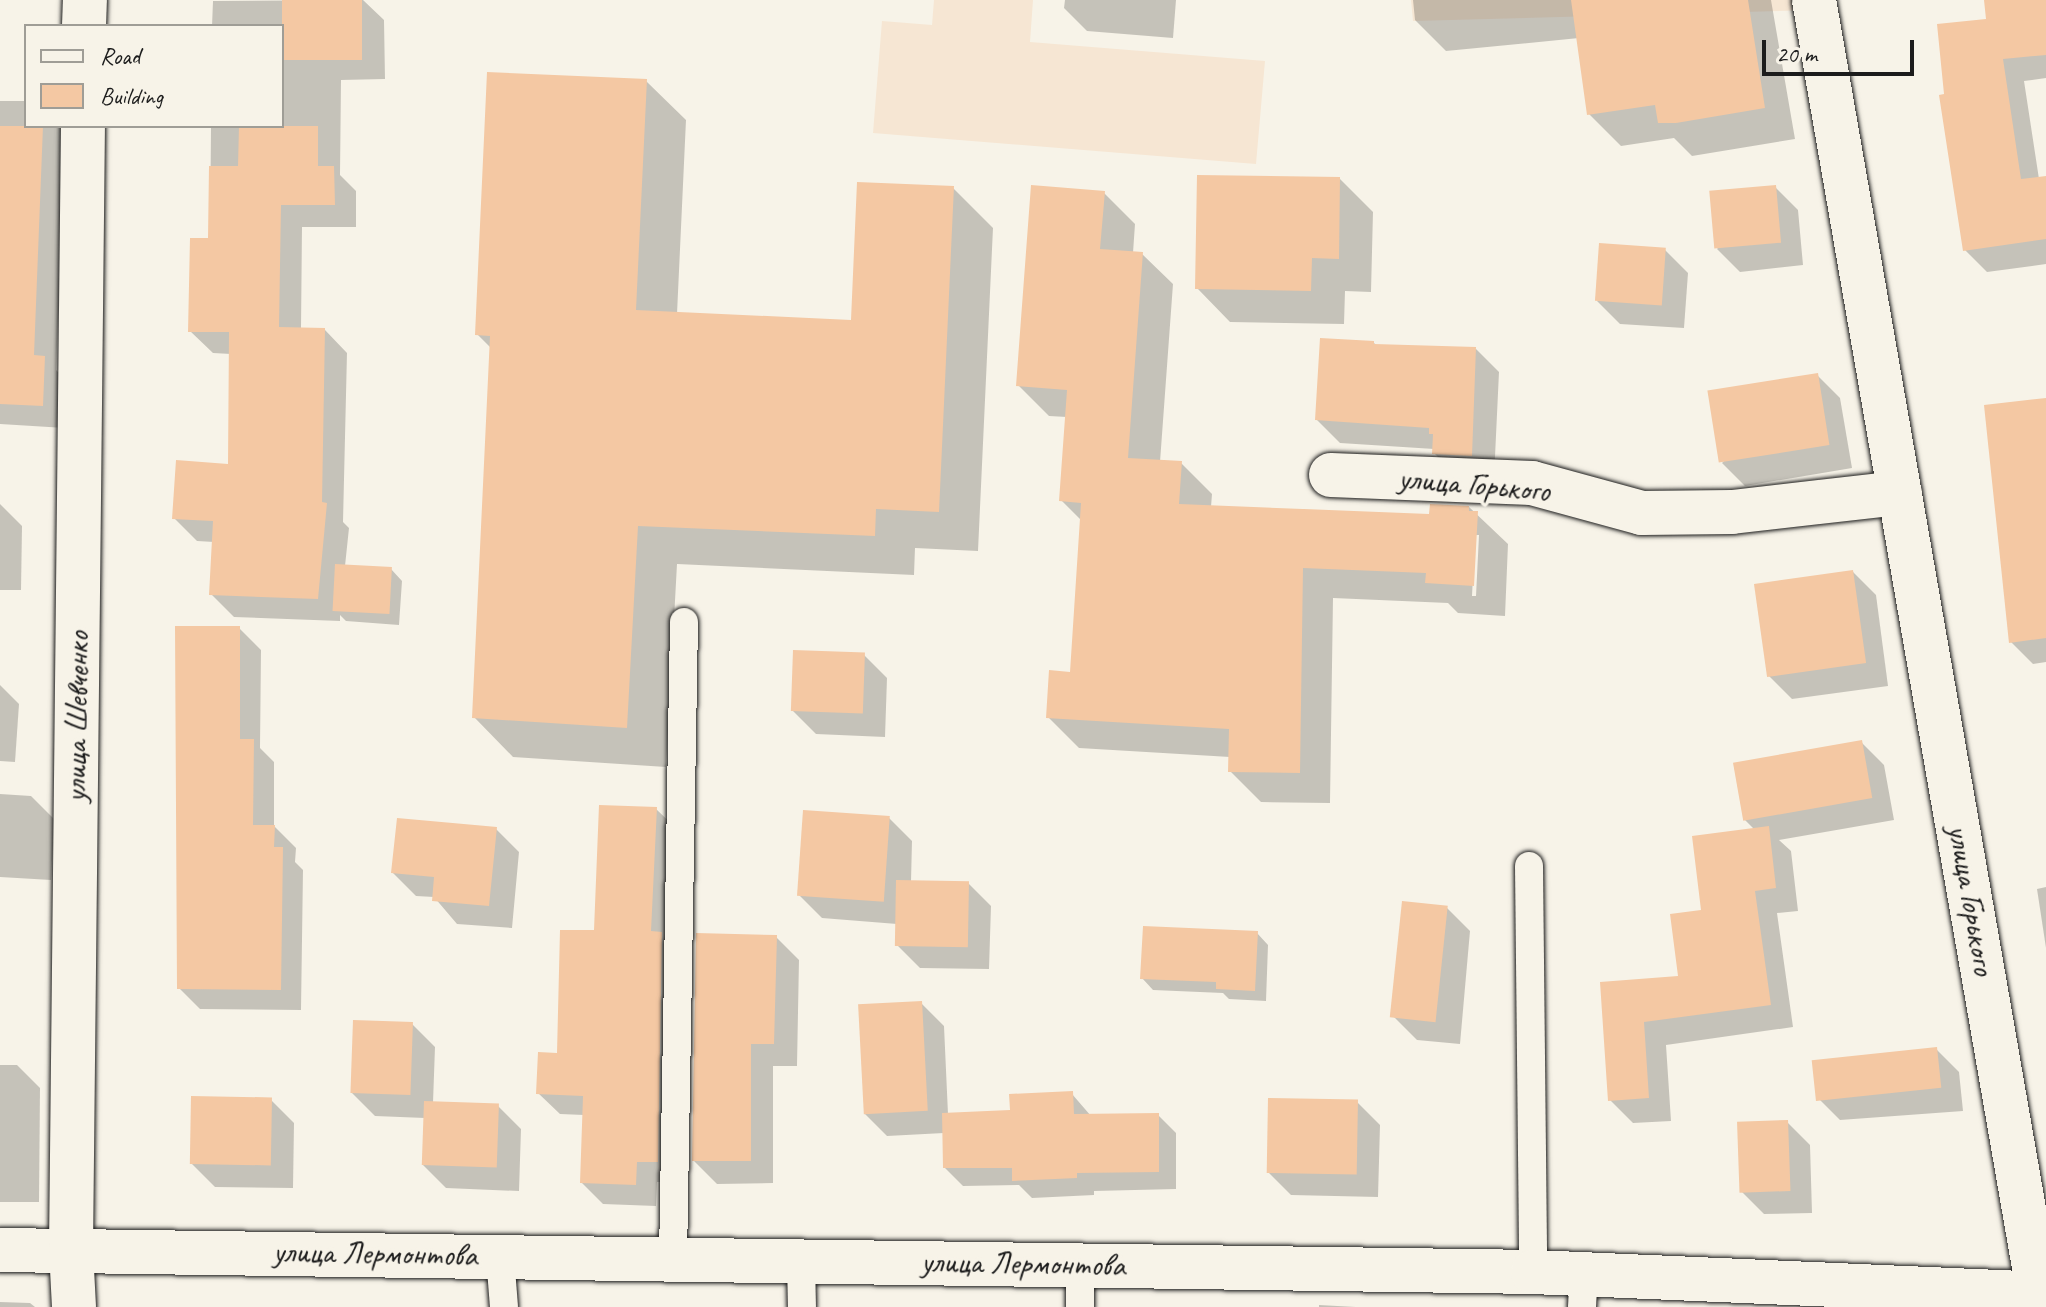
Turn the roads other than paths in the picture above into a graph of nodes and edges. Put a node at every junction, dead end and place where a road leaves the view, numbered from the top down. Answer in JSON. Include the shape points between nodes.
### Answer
{"nodes":[{"id":1,"x":85,"y":0,"type":"edge"},
{"id":2,"x":1814,"y":0,"type":"edge"},
{"id":3,"x":84,"y":24,"type":"edge"},
{"id":4,"x":83,"y":128,"type":"edge"},
{"id":5,"x":1331,"y":475,"type":"dead end"},
{"id":6,"x":1900,"y":493,"type":"junction"},
{"id":7,"x":684,"y":622,"type":"dead end"},
{"id":8,"x":1529,"y":866,"type":"dead end"},
{"id":9,"x":71,"y":1249,"type":"junction"},
{"id":10,"x":0,"y":1250,"type":"edge"},
{"id":11,"x":500,"y":1256,"type":"junction"},
{"id":12,"x":673,"y":1259,"type":"junction"},
{"id":13,"x":801,"y":1261,"type":"junction"},
{"id":14,"x":1533,"y":1272,"type":"junction"},
{"id":15,"x":1080,"y":1286,"type":"edge"},
{"id":16,"x":1583,"y":1290,"type":"edge"},
{"id":17,"x":2042,"y":1299,"type":"edge"},
{"id":18,"x":74,"y":1307,"type":"edge"},
{"id":19,"x":504,"y":1307,"type":"edge"},
{"id":20,"x":802,"y":1307,"type":"edge"}],
"edges":[{"from":1,"to":3,"type":"street"},
{"from":2,"to":6,"type":"street","name":"улица Горького"},
{"from":4,"to":9,"type":"street","name":"улица Шевченко"},
{"from":5,"to":6,"type":"street","name":"улица Горького","via":[[1532,483],[1642,513],[1732,512]]},
{"from":6,"to":17,"type":"street","name":"улица Горького"},
{"from":7,"to":12,"type":"lane"},
{"from":8,"to":14,"type":"lane"},
{"from":9,"to":10,"type":"street","name":"улица Лермонтова"},
{"from":9,"to":11,"type":"street","name":"улица Лермонтова"},
{"from":9,"to":18,"type":"street","name":"улица Шевченко"},
{"from":11,"to":12,"type":"street","name":"улица Лермонтова"},
{"from":11,"to":19,"type":"lane"},
{"from":12,"to":13,"type":"street","name":"улица Лермонтова"},
{"from":13,"to":15,"type":"street","name":"улица Лермонтова"},
{"from":13,"to":20,"type":"lane"},
{"from":14,"to":15,"type":"street","name":"улица Лермонтова"},
{"from":14,"to":16,"type":"street","name":"улица Лермонтова"},
{"from":16,"to":17,"type":"street","name":"улица Лермонтова"}]}
